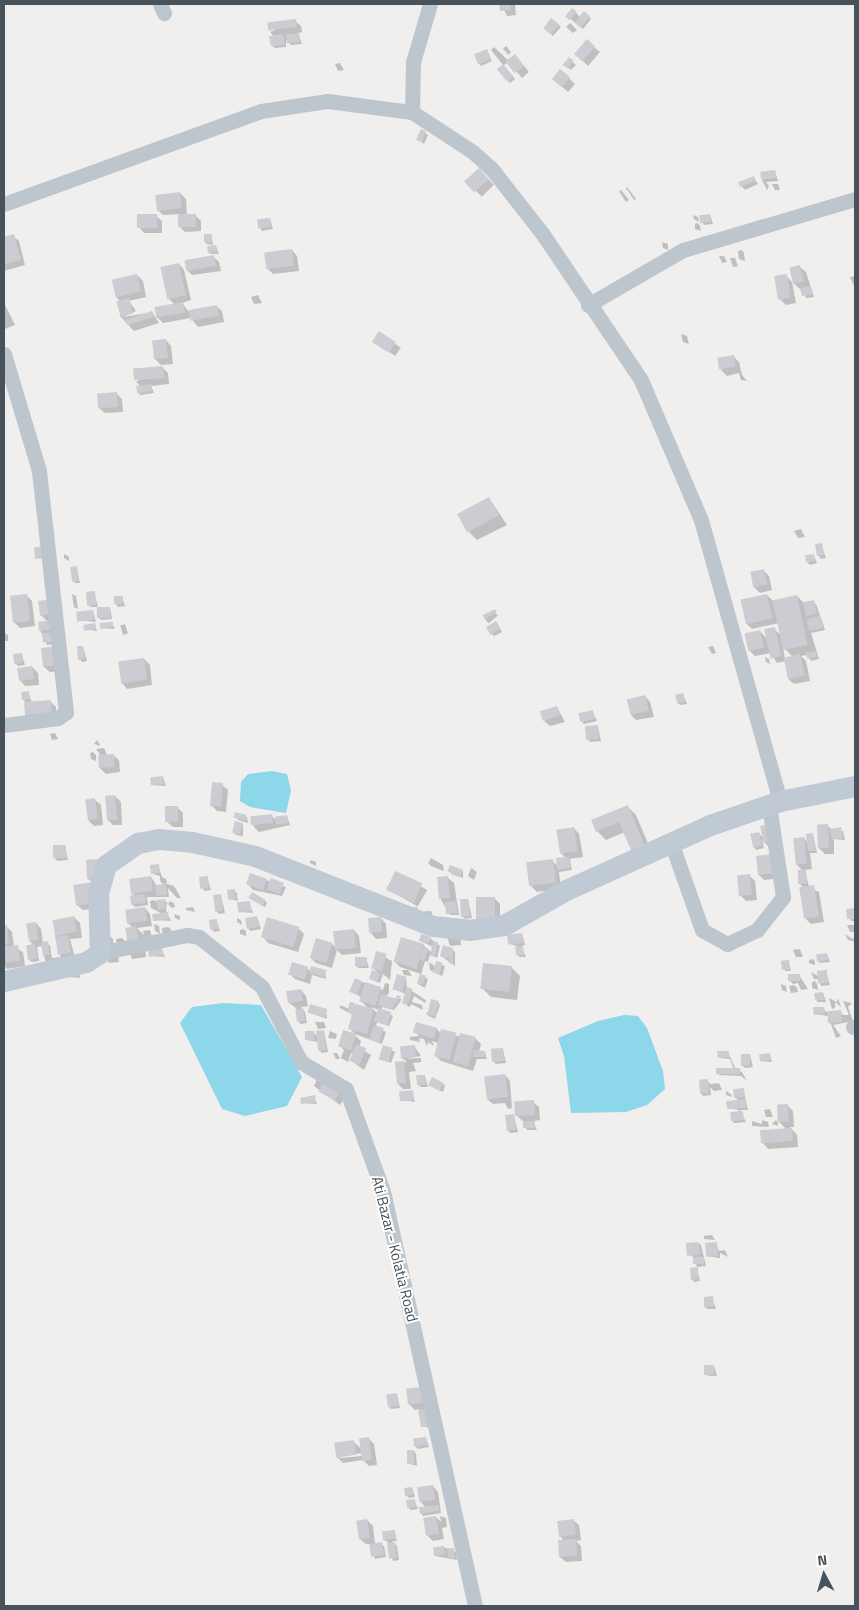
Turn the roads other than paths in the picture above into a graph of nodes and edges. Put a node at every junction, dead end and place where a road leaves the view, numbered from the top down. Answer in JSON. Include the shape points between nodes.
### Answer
{"nodes":[{"id":1,"x":430,"y":4,"type":"edge"},
{"id":2,"x":412,"y":112,"type":"junction"},
{"id":3,"x":855,"y":199,"type":"edge"},
{"id":4,"x":4,"y":204,"type":"edge"},
{"id":5,"x":588,"y":305,"type":"junction"},
{"id":6,"x":4,"y":354,"type":"edge"},
{"id":7,"x":4,"y":726,"type":"edge"},
{"id":8,"x":855,"y":786,"type":"edge"},
{"id":9,"x":774,"y":803,"type":"junction"},
{"id":10,"x":671,"y":842,"type":"junction"},
{"id":11,"x":100,"y":953,"type":"junction"},
{"id":12,"x":4,"y":980,"type":"edge"},
{"id":13,"x":475,"y":1606,"type":"edge"}],
"edges":[{"from":1,"to":2,"type":"street","via":[[413,62]]},
{"from":2,"to":4,"type":"street","via":[[328,101],[261,111]]},
{"from":2,"to":5,"type":"street","via":[[473,152],[491,168],[542,233]]},
{"from":3,"to":5,"type":"street","via":[[683,250]]},
{"from":5,"to":9,"type":"street","via":[[641,380],[701,520]]},
{"from":6,"to":7,"type":"street","via":[[39,472],[66,712],[58,718]]},
{"from":8,"to":9,"type":"main road"},
{"from":9,"to":10,"type":"main road"},
{"from":9,"to":10,"type":"street","via":[[783,897],[770,918],[757,930],[727,944],[702,930]]},
{"from":10,"to":11,"type":"main road","via":[[566,890],[504,924],[469,930],[433,926],[255,856],[192,842],[152,840],[138,843],[106,865],[98,893]]},
{"from":11,"to":12,"type":"main road","via":[[86,962]]},
{"from":11,"to":13,"type":"street","name":"Ati Bazar - Kolatia Road","via":[[187,935],[199,937],[262,987],[301,1062],[346,1089],[384,1190]]}]}
